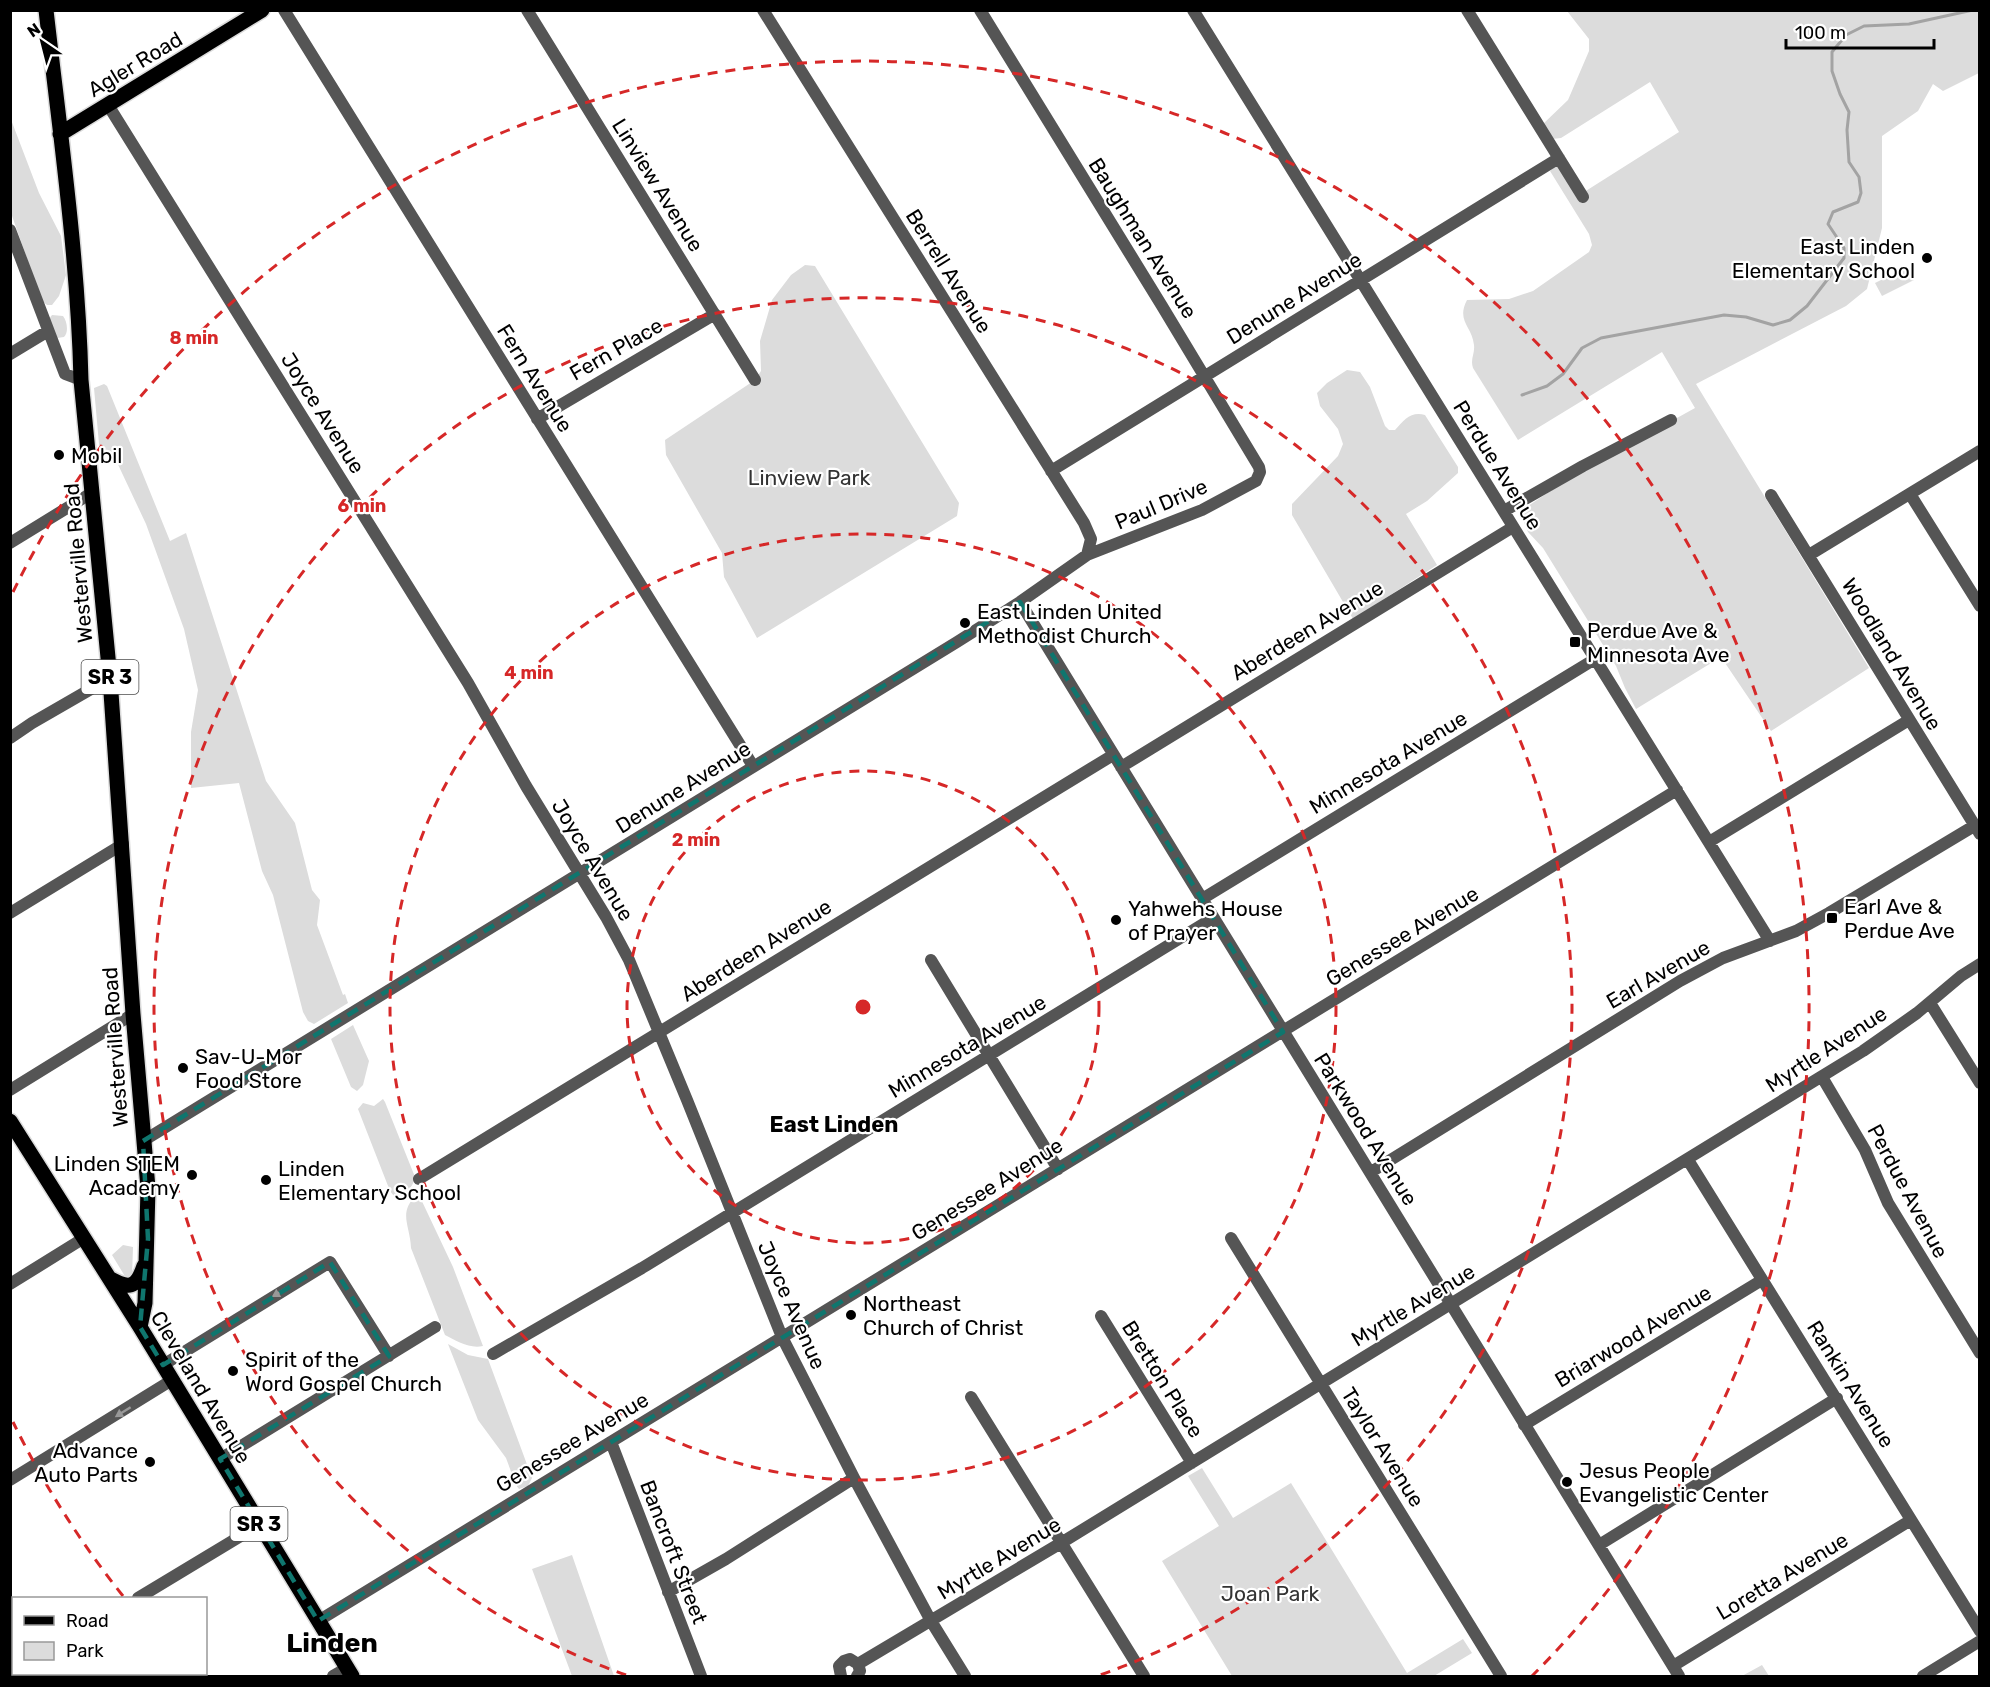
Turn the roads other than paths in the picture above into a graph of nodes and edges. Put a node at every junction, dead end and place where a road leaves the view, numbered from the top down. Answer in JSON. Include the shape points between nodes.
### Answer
{"nodes":[{"id":1,"x":46,"y":10,"type":"edge"},
{"id":2,"x":262,"y":10,"type":"edge"},
{"id":3,"x":284,"y":10,"type":"edge"},
{"id":4,"x":527,"y":10,"type":"edge"},
{"id":5,"x":764,"y":10,"type":"edge"},
{"id":6,"x":980,"y":10,"type":"edge"},
{"id":7,"x":1193,"y":10,"type":"edge"},
{"id":8,"x":1467,"y":10,"type":"edge"},
{"id":9,"x":108,"y":105,"type":"junction"},
{"id":10,"x":60,"y":134,"type":"junction"},
{"id":11,"x":1558,"y":158,"type":"junction"},
{"id":12,"x":1582,"y":197,"type":"dead end"},
{"id":13,"x":10,"y":230,"type":"edge"},
{"id":14,"x":1360,"y":280,"type":"junction"},
{"id":15,"x":715,"y":314,"type":"junction"},
{"id":16,"x":48,"y":331,"type":"junction"},
{"id":17,"x":10,"y":354,"type":"edge"},
{"id":18,"x":1204,"y":376,"type":"junction"},
{"id":19,"x":81,"y":380,"type":"junction"},
{"id":20,"x":755,"y":380,"type":"dead end"},
{"id":21,"x":537,"y":419,"type":"junction"},
{"id":22,"x":1671,"y":420,"type":"dead end"},
{"id":23,"x":1980,"y":451,"type":"edge"},
{"id":24,"x":1051,"y":471,"type":"junction"},
{"id":25,"x":1249,"y":486,"type":"joint"},
{"id":26,"x":93,"y":492,"type":"junction"},
{"id":27,"x":1910,"y":494,"type":"junction"},
{"id":28,"x":1771,"y":495,"type":"dead end"},
{"id":29,"x":1504,"y":511,"type":"junction"},
{"id":30,"x":1513,"y":527,"type":"junction"},
{"id":31,"x":10,"y":543,"type":"edge"},
{"id":32,"x":1087,"y":555,"type":"junction"},
{"id":33,"x":1809,"y":555,"type":"junction"},
{"id":34,"x":1020,"y":602,"type":"junction"},
{"id":35,"x":1980,"y":606,"type":"edge"},
{"id":36,"x":1595,"y":659,"type":"junction"},
{"id":37,"x":110,"y":678,"type":"junction"},
{"id":38,"x":1909,"y":720,"type":"junction"},
{"id":39,"x":10,"y":738,"type":"edge"},
{"id":40,"x":1113,"y":755,"type":"junction"},
{"id":41,"x":753,"y":766,"type":"junction"},
{"id":42,"x":1121,"y":767,"type":"junction"},
{"id":43,"x":1677,"y":790,"type":"junction"},
{"id":44,"x":1977,"y":830,"type":"edge"},
{"id":45,"x":1709,"y":843,"type":"junction"},
{"id":46,"x":123,"y":844,"type":"junction"},
{"id":47,"x":580,"y":873,"type":"junction"},
{"id":48,"x":1202,"y":899,"type":"junction"},
{"id":49,"x":10,"y":914,"type":"edge"},
{"id":50,"x":1213,"y":918,"type":"junction"},
{"id":51,"x":1770,"y":941,"type":"junction"},
{"id":52,"x":931,"y":960,"type":"dead end"},
{"id":53,"x":1980,"y":964,"type":"edge"},
{"id":54,"x":1930,"y":1003,"type":"junction"},
{"id":55,"x":133,"y":1014,"type":"junction"},
{"id":56,"x":1283,"y":1032,"type":"junction"},
{"id":57,"x":660,"y":1034,"type":"junction"},
{"id":58,"x":990,"y":1055,"type":"junction"},
{"id":59,"x":1822,"y":1077,"type":"junction"},
{"id":60,"x":1980,"y":1083,"type":"edge"},
{"id":61,"x":10,"y":1090,"type":"edge"},
{"id":62,"x":10,"y":1121,"type":"edge"},
{"id":63,"x":143,"y":1141,"type":"junction"},
{"id":64,"x":1688,"y":1160,"type":"junction"},
{"id":65,"x":1058,"y":1169,"type":"junction"},
{"id":66,"x":1371,"y":1172,"type":"junction"},
{"id":67,"x":419,"y":1179,"type":"dead end"},
{"id":68,"x":731,"y":1212,"type":"junction"},
{"id":69,"x":84,"y":1238,"type":"junction"},
{"id":70,"x":1231,"y":1238,"type":"dead end"},
{"id":71,"x":146,"y":1261,"type":"junction"},
{"id":72,"x":109,"y":1278,"type":"junction"},
{"id":73,"x":1762,"y":1280,"type":"junction"},
{"id":74,"x":10,"y":1284,"type":"edge"},
{"id":75,"x":1451,"y":1305,"type":"junction"},
{"id":76,"x":1101,"y":1316,"type":"dead end"},
{"id":77,"x":140,"y":1327,"type":"junction"},
{"id":78,"x":435,"y":1327,"type":"dead end"},
{"id":79,"x":782,"y":1337,"type":"junction"},
{"id":80,"x":1980,"y":1353,"type":"edge"},
{"id":81,"x":493,"y":1354,"type":"dead end"},
{"id":82,"x":389,"y":1356,"type":"junction"},
{"id":83,"x":163,"y":1365,"type":"junction"},
{"id":84,"x":172,"y":1380,"type":"junction"},
{"id":85,"x":1321,"y":1384,"type":"junction"},
{"id":86,"x":971,"y":1397,"type":"dead end"},
{"id":87,"x":1837,"y":1398,"type":"junction"},
{"id":88,"x":1524,"y":1425,"type":"junction"},
{"id":89,"x":611,"y":1442,"type":"junction"},
{"id":90,"x":220,"y":1459,"type":"junction"},
{"id":91,"x":1192,"y":1463,"type":"junction"},
{"id":92,"x":854,"y":1478,"type":"junction"},
{"id":93,"x":10,"y":1480,"type":"edge"},
{"id":94,"x":1911,"y":1520,"type":"junction"},
{"id":95,"x":259,"y":1525,"type":"junction"},
{"id":96,"x":1061,"y":1543,"type":"junction"},
{"id":97,"x":1599,"y":1545,"type":"junction"},
{"id":98,"x":668,"y":1592,"type":"junction"},
{"id":99,"x":141,"y":1597,"type":"edge"},
{"id":100,"x":318,"y":1620,"type":"junction"},
{"id":101,"x":931,"y":1621,"type":"junction"},
{"id":102,"x":1980,"y":1631,"type":"edge"},
{"id":103,"x":1980,"y":1641,"type":"edge"},
{"id":104,"x":858,"y":1670,"type":"edge"},
{"id":105,"x":350,"y":1672,"type":"edge"},
{"id":106,"x":1676,"y":1672,"type":"edge"},
{"id":107,"x":333,"y":1677,"type":"edge"},
{"id":108,"x":700,"y":1677,"type":"edge"},
{"id":109,"x":841,"y":1677,"type":"edge"},
{"id":110,"x":965,"y":1677,"type":"edge"},
{"id":111,"x":1144,"y":1677,"type":"edge"},
{"id":112,"x":1501,"y":1677,"type":"edge"},
{"id":113,"x":1923,"y":1677,"type":"edge"}],
"edges":[{"from":1,"to":10,"type":"main road","name":"Westerville Road","number":"SR 3"},
{"from":2,"to":9,"type":"main road","name":"Agler Road"},
{"from":3,"to":21,"type":"street","name":"Fern Avenue"},
{"from":4,"to":15,"type":"street","name":"Linview Avenue"},
{"from":5,"to":24,"type":"street","name":"Berrell Avenue"},
{"from":6,"to":18,"type":"street","name":"Baughman Avenue"},
{"from":7,"to":14,"type":"street","name":"Perdue Avenue"},
{"from":8,"to":11,"type":"street"},
{"from":9,"to":10,"type":"main road","name":"Agler Road"},
{"from":9,"to":47,"type":"street","name":"Joyce Avenue","via":[[468,683]]},
{"from":10,"to":19,"type":"main road","name":"Westerville Road","number":"SR 3"},
{"from":11,"to":12,"type":"street"},
{"from":11,"to":14,"type":"street","name":"Denune Avenue"},
{"from":13,"to":16,"type":"street"},
{"from":14,"to":18,"type":"street","name":"Denune Avenue"},
{"from":14,"to":29,"type":"street","name":"Perdue Avenue"},
{"from":15,"to":20,"type":"street","name":"Linview Avenue"},
{"from":15,"to":21,"type":"street","name":"Fern Place"},
{"from":16,"to":17,"type":"street"},
{"from":16,"to":19,"type":"street","via":[[65,374]]},
{"from":18,"to":24,"type":"street","name":"Denune Avenue"},
{"from":18,"to":25,"type":"street","name":"Baughman Avenue","via":[[1259,467],[1259,476]]},
{"from":19,"to":26,"type":"main road","name":"Westerville Road","number":"SR 3"},
{"from":21,"to":41,"type":"street","name":"Fern Avenue"},
{"from":22,"to":29,"type":"street"},
{"from":23,"to":27,"type":"street"},
{"from":24,"to":32,"type":"street","name":"Berrell Avenue","via":[[1084,523],[1090,539]]},
{"from":25,"to":32,"type":"street","name":"Paul Drive","via":[[1202,510]]},
{"from":26,"to":31,"type":"street"},
{"from":26,"to":37,"type":"main road","name":"Westerville Road","number":"SR 3"},
{"from":27,"to":33,"type":"street"},
{"from":27,"to":35,"type":"street"},
{"from":28,"to":33,"type":"street","name":"Woodland Avenue"},
{"from":29,"to":30,"type":"street","name":"Perdue Avenue"},
{"from":30,"to":36,"type":"street","name":"Perdue Avenue"},
{"from":30,"to":42,"type":"street","name":"Aberdeen Avenue"},
{"from":32,"to":34,"type":"street","name":"Denune Avenue"},
{"from":33,"to":38,"type":"street","name":"Woodland Avenue"},
{"from":34,"to":40,"type":"street","name":"Parkwood Avenue"},
{"from":34,"to":41,"type":"street","name":"Denune Avenue"},
{"from":36,"to":43,"type":"street","name":"Perdue Avenue"},
{"from":36,"to":48,"type":"street","name":"Minnesota Avenue"},
{"from":37,"to":39,"type":"street"},
{"from":37,"to":46,"type":"main road","name":"Westerville Road","number":"SR 3"},
{"from":38,"to":44,"type":"street","name":"Woodland Avenue"},
{"from":38,"to":45,"type":"street"},
{"from":40,"to":42,"type":"street","name":"Parkwood Avenue"},
{"from":40,"to":57,"type":"street","name":"Aberdeen Avenue"},
{"from":41,"to":47,"type":"street","name":"Denune Avenue"},
{"from":42,"to":48,"type":"street","name":"Parkwood Avenue"},
{"from":43,"to":45,"type":"street","name":"Perdue Avenue"},
{"from":43,"to":56,"type":"street","name":"Genessee Avenue"},
{"from":44,"to":51,"type":"street","name":"Earl Avenue","via":[[1829,914]]},
{"from":45,"to":51,"type":"street","name":"Perdue Avenue"},
{"from":46,"to":49,"type":"street"},
{"from":46,"to":55,"type":"main road","name":"Westerville Road","number":"SR 3"},
{"from":47,"to":57,"type":"street","name":"Joyce Avenue","via":[[629,960]]},
{"from":47,"to":63,"type":"street","name":"Denune Avenue"},
{"from":48,"to":50,"type":"street","name":"Parkwood Avenue"},
{"from":50,"to":56,"type":"street","name":"Parkwood Avenue"},
{"from":50,"to":58,"type":"street","name":"Minnesota Avenue"},
{"from":51,"to":66,"type":"street","name":"Earl Avenue","via":[[1723,958],[1680,981]]},
{"from":52,"to":58,"type":"street"},
{"from":53,"to":54,"type":"street","name":"Myrtle Avenue"},
{"from":54,"to":59,"type":"street","name":"Myrtle Avenue"},
{"from":54,"to":60,"type":"street"},
{"from":55,"to":61,"type":"street"},
{"from":55,"to":63,"type":"main road","name":"Westerville Road","number":"SR 3"},
{"from":56,"to":65,"type":"street","name":"Genessee Avenue"},
{"from":56,"to":66,"type":"street","name":"Parkwood Avenue"},
{"from":57,"to":67,"type":"street","name":"Aberdeen Avenue"},
{"from":57,"to":68,"type":"street","name":"Joyce Avenue"},
{"from":58,"to":65,"type":"street"},
{"from":58,"to":68,"type":"street","name":"Minnesota Avenue"},
{"from":59,"to":64,"type":"street","name":"Myrtle Avenue"},
{"from":59,"to":80,"type":"street","name":"Perdue Avenue","via":[[1865,1150],[1888,1203]]},
{"from":62,"to":69,"type":"main road","name":"Cleveland Avenue"},
{"from":63,"to":71,"type":"main road","name":"Westerville Road","number":"SR 3","via":[[148,1188]]},
{"from":64,"to":73,"type":"street","name":"Rankin Avenue"},
{"from":64,"to":75,"type":"street","name":"Myrtle Avenue"},
{"from":65,"to":79,"type":"street","name":"Genessee Avenue"},
{"from":66,"to":75,"type":"street","name":"Parkwood Avenue"},
{"from":68,"to":79,"type":"street","name":"Joyce Avenue"},
{"from":68,"to":81,"type":"street","name":"Minnesota Avenue"},
{"from":69,"to":72,"type":"main road","name":"Cleveland Avenue"},
{"from":69,"to":74,"type":"street"},
{"from":70,"to":85,"type":"street","name":"Taylor Avenue"},
{"from":71,"to":72,"type":"main road","via":[[135,1284],[128,1286]]},
{"from":71,"to":77,"type":"main road","name":"Westerville Road","number":"SR 3"},
{"from":72,"to":77,"type":"main road","name":"Cleveland Avenue"},
{"from":73,"to":87,"type":"street","name":"Rankin Avenue"},
{"from":73,"to":88,"type":"street","name":"Briarwood Avenue"},
{"from":75,"to":85,"type":"street","name":"Myrtle Avenue"},
{"from":75,"to":88,"type":"street","name":"Parkwood Avenue"},
{"from":76,"to":91,"type":"street","name":"Bretton Place"},
{"from":77,"to":83,"type":"main road","name":"Cleveland Avenue"},
{"from":78,"to":82,"type":"street"},
{"from":79,"to":89,"type":"street","name":"Genessee Avenue"},
{"from":79,"to":92,"type":"street","name":"Joyce Avenue"},
{"from":82,"to":83,"type":"street","one_way":true,"via":[[330,1262]]},
{"from":82,"to":90,"type":"street"},
{"from":83,"to":84,"type":"main road","name":"Cleveland Avenue","number":"SR 3"},
{"from":84,"to":90,"type":"main road","name":"Cleveland Avenue","number":"SR 3"},
{"from":84,"to":93,"type":"street","one_way":true},
{"from":85,"to":91,"type":"street","name":"Myrtle Avenue"},
{"from":85,"to":112,"type":"street","name":"Taylor Avenue"},
{"from":86,"to":96,"type":"street"},
{"from":87,"to":94,"type":"street","name":"Rankin Avenue"},
{"from":87,"to":97,"type":"street"},
{"from":88,"to":97,"type":"street","name":"Parkwood Avenue"},
{"from":89,"to":98,"type":"street","name":"Bancroft Street"},
{"from":89,"to":100,"type":"street","name":"Genessee Avenue"},
{"from":90,"to":95,"type":"main road","name":"Cleveland Avenue","number":"SR 3"},
{"from":91,"to":96,"type":"street","name":"Myrtle Avenue"},
{"from":92,"to":98,"type":"street"},
{"from":92,"to":101,"type":"street","name":"Joyce Avenue"},
{"from":94,"to":102,"type":"street","name":"Rankin Avenue"},
{"from":94,"to":106,"type":"street","name":"Loretta Avenue"},
{"from":95,"to":99,"type":"street"},
{"from":95,"to":100,"type":"main road","name":"Cleveland Avenue","number":"SR 3"},
{"from":96,"to":101,"type":"street","name":"Myrtle Avenue"},
{"from":96,"to":111,"type":"street"},
{"from":97,"to":106,"type":"street","name":"Parkwood Avenue"},
{"from":98,"to":108,"type":"street","name":"Bancroft Street"},
{"from":100,"to":105,"type":"main road","name":"Cleveland Avenue","number":"SR 3"},
{"from":101,"to":104,"type":"street","name":"Myrtle Avenue"},
{"from":101,"to":110,"type":"street","name":"Joyce Avenue"},
{"from":103,"to":113,"type":"street"},
{"from":104,"to":109,"type":"street","name":"Myrtle Avenue","via":[[850,1659],[843,1661]]},
{"from":105,"to":107,"type":"street"}]}
